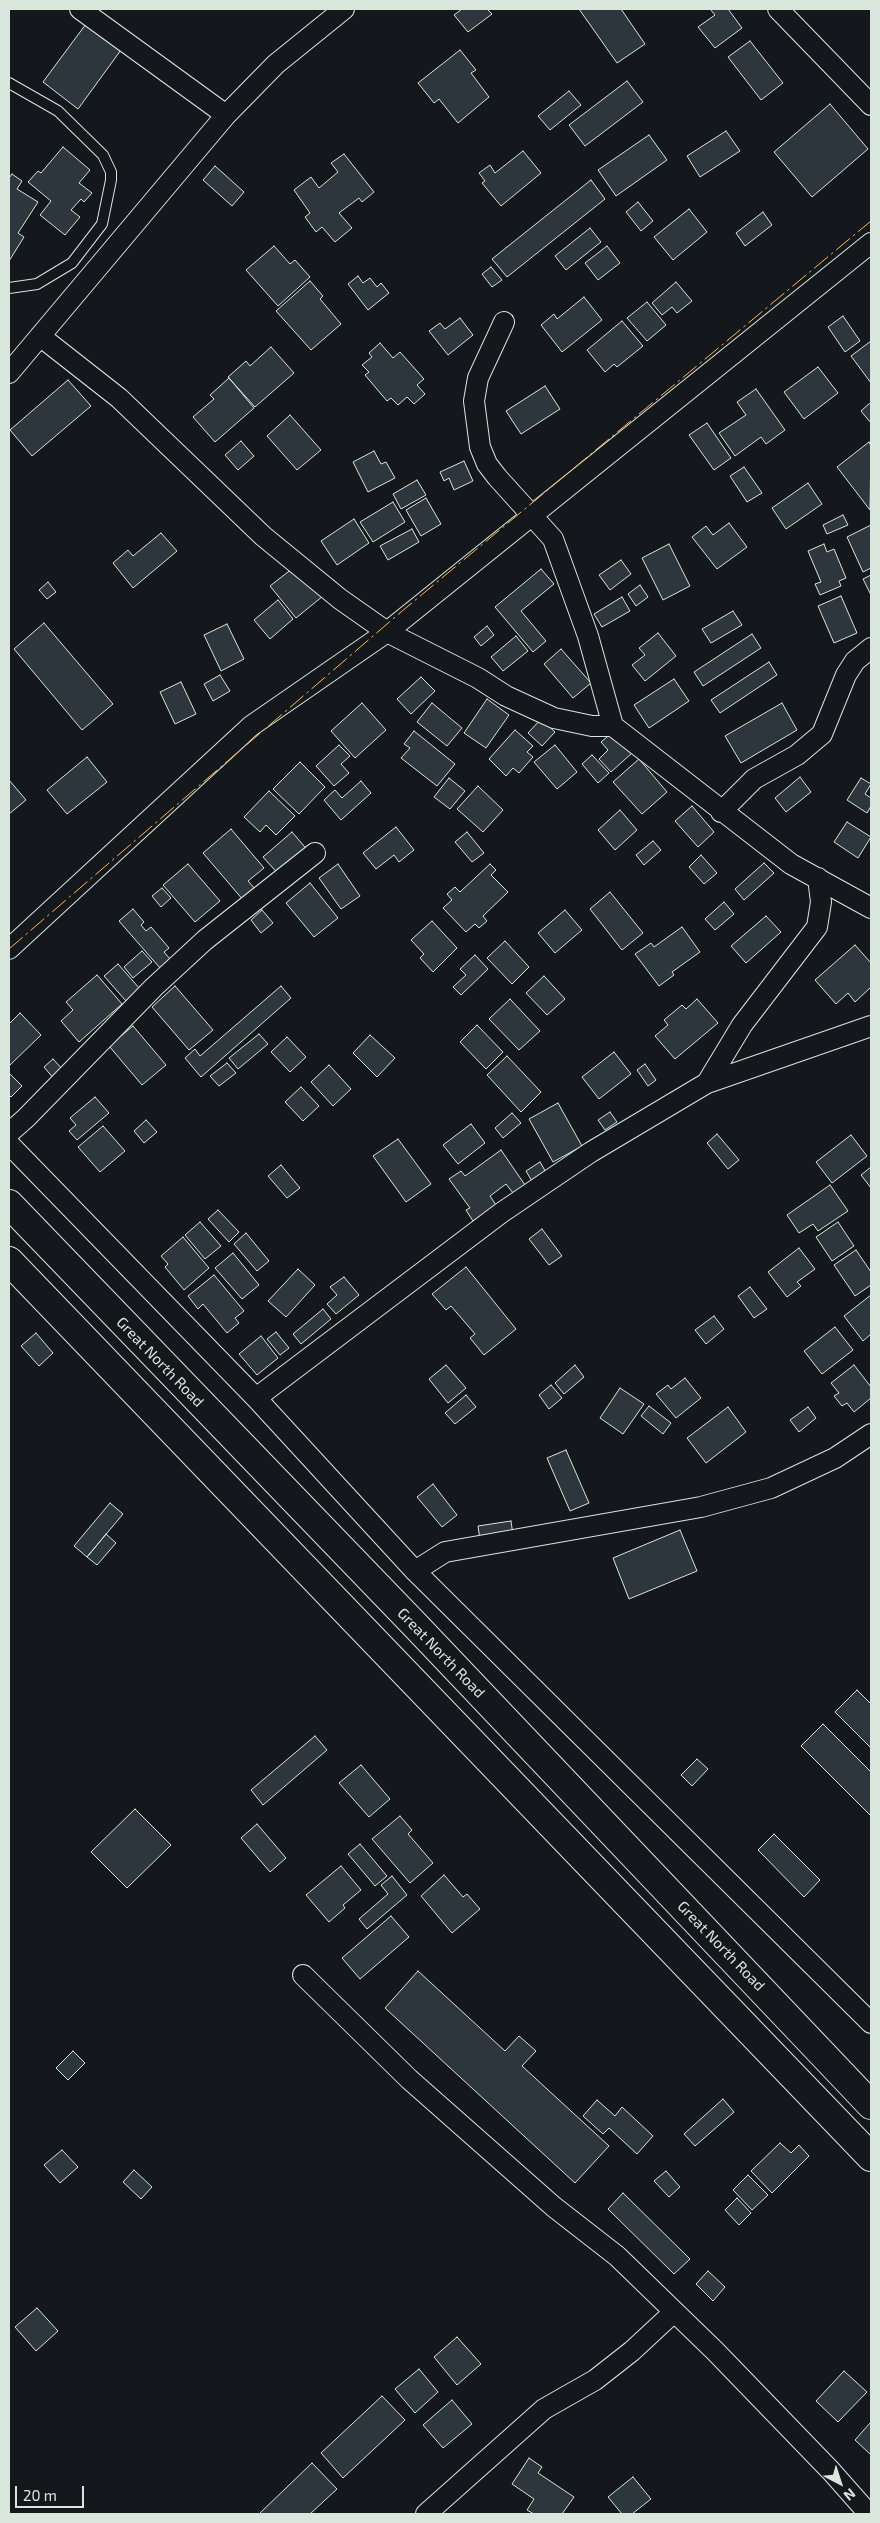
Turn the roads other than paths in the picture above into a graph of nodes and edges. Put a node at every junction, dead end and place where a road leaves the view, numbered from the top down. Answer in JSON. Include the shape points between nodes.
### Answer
{"nodes":[{"id":1,"x":80,"y":9,"type":"edge"},
{"id":2,"x":344,"y":9,"type":"edge"},
{"id":3,"x":778,"y":9,"type":"edge"},
{"id":4,"x":9,"y":84,"type":"edge"},
{"id":5,"x":871,"y":105,"type":"edge"},
{"id":6,"x":226,"y":115,"type":"junction"},
{"id":7,"x":871,"y":243,"type":"edge"},
{"id":8,"x":9,"y":288,"type":"edge"},
{"id":9,"x":504,"y":322,"type":"dead end"},
{"id":10,"x":40,"y":336,"type":"junction"},
{"id":11,"x":9,"y":373,"type":"edge"},
{"id":12,"x":532,"y":514,"type":"junction"},
{"id":13,"x":387,"y":632,"type":"junction"},
{"id":14,"x":871,"y":648,"type":"edge"},
{"id":15,"x":613,"y":726,"type":"junction"},
{"id":16,"x":721,"y":812,"type":"junction"},
{"id":17,"x":314,"y":853,"type":"dead end"},
{"id":18,"x":818,"y":878,"type":"junction"},
{"id":19,"x":871,"y":908,"type":"edge"},
{"id":20,"x":9,"y":949,"type":"edge"},
{"id":21,"x":871,"y":1026,"type":"edge"},
{"id":22,"x":707,"y":1083,"type":"junction"},
{"id":23,"x":9,"y":1133,"type":"edge"},
{"id":24,"x":9,"y":1144,"type":"edge"},
{"id":25,"x":9,"y":1204,"type":"edge"},
{"id":26,"x":9,"y":1261,"type":"edge"},
{"id":27,"x":256,"y":1398,"type":"junction"},
{"id":28,"x":871,"y":1434,"type":"edge"},
{"id":29,"x":415,"y":1572,"type":"junction"},
{"id":30,"x":303,"y":1975,"type":"dead end"},
{"id":31,"x":871,"y":2024,"type":"edge"},
{"id":32,"x":871,"y":2105,"type":"edge"},
{"id":33,"x":871,"y":2157,"type":"edge"},
{"id":34,"x":674,"y":2312,"type":"junction"},
{"id":35,"x":426,"y":2514,"type":"edge"},
{"id":36,"x":869,"y":2514,"type":"edge"}],
"edges":[{"from":1,"to":6,"type":"street"},
{"from":2,"to":6,"type":"street","via":[[276,64]]},
{"from":3,"to":5,"type":"street"},
{"from":4,"to":8,"type":"lane","via":[[58,111],[102,155],[111,172],[102,224],[72,263],[37,284]]},
{"from":6,"to":10,"type":"street"},
{"from":7,"to":12,"type":"street"},
{"from":9,"to":12,"type":"street","via":[[478,378],[474,401],[480,447],[496,477]]},
{"from":10,"to":11,"type":"street"},
{"from":10,"to":13,"type":"street","via":[[118,398],[263,536],[340,599]]},
{"from":12,"to":13,"type":"street"},
{"from":12,"to":15,"type":"street","via":[[553,539],[561,557],[588,636]]},
{"from":13,"to":15,"type":"street","via":[[554,718],[592,726]]},
{"from":13,"to":20,"type":"street","via":[[251,726]]},
{"from":14,"to":16,"type":"street","via":[[855,661],[846,675],[822,734],[797,755],[754,779]]},
{"from":15,"to":16,"type":"street"},
{"from":16,"to":18,"type":"street","via":[[791,864]]},
{"from":17,"to":23,"type":"street","via":[[154,987]]},
{"from":18,"to":19,"type":"street"},
{"from":18,"to":22,"type":"street","via":[[821,902],[817,927],[742,1025]]},
{"from":21,"to":22,"type":"street"},
{"from":22,"to":27,"type":"street","via":[[591,1152],[501,1213]]},
{"from":24,"to":27,"type":"street"},
{"from":25,"to":32,"type":"main road","name":"Great North Road"},
{"from":26,"to":33,"type":"main road"},
{"from":27,"to":29,"type":"street"},
{"from":28,"to":29,"type":"street","via":[[797,1478],[757,1493],[702,1507],[446,1552]]},
{"from":29,"to":31,"type":"street"},
{"from":30,"to":34,"type":"street","via":[[409,2079],[554,2207],[617,2256]]},
{"from":34,"to":35,"type":"street","via":[[595,2380],[544,2409]]},
{"from":34,"to":36,"type":"street"}]}
